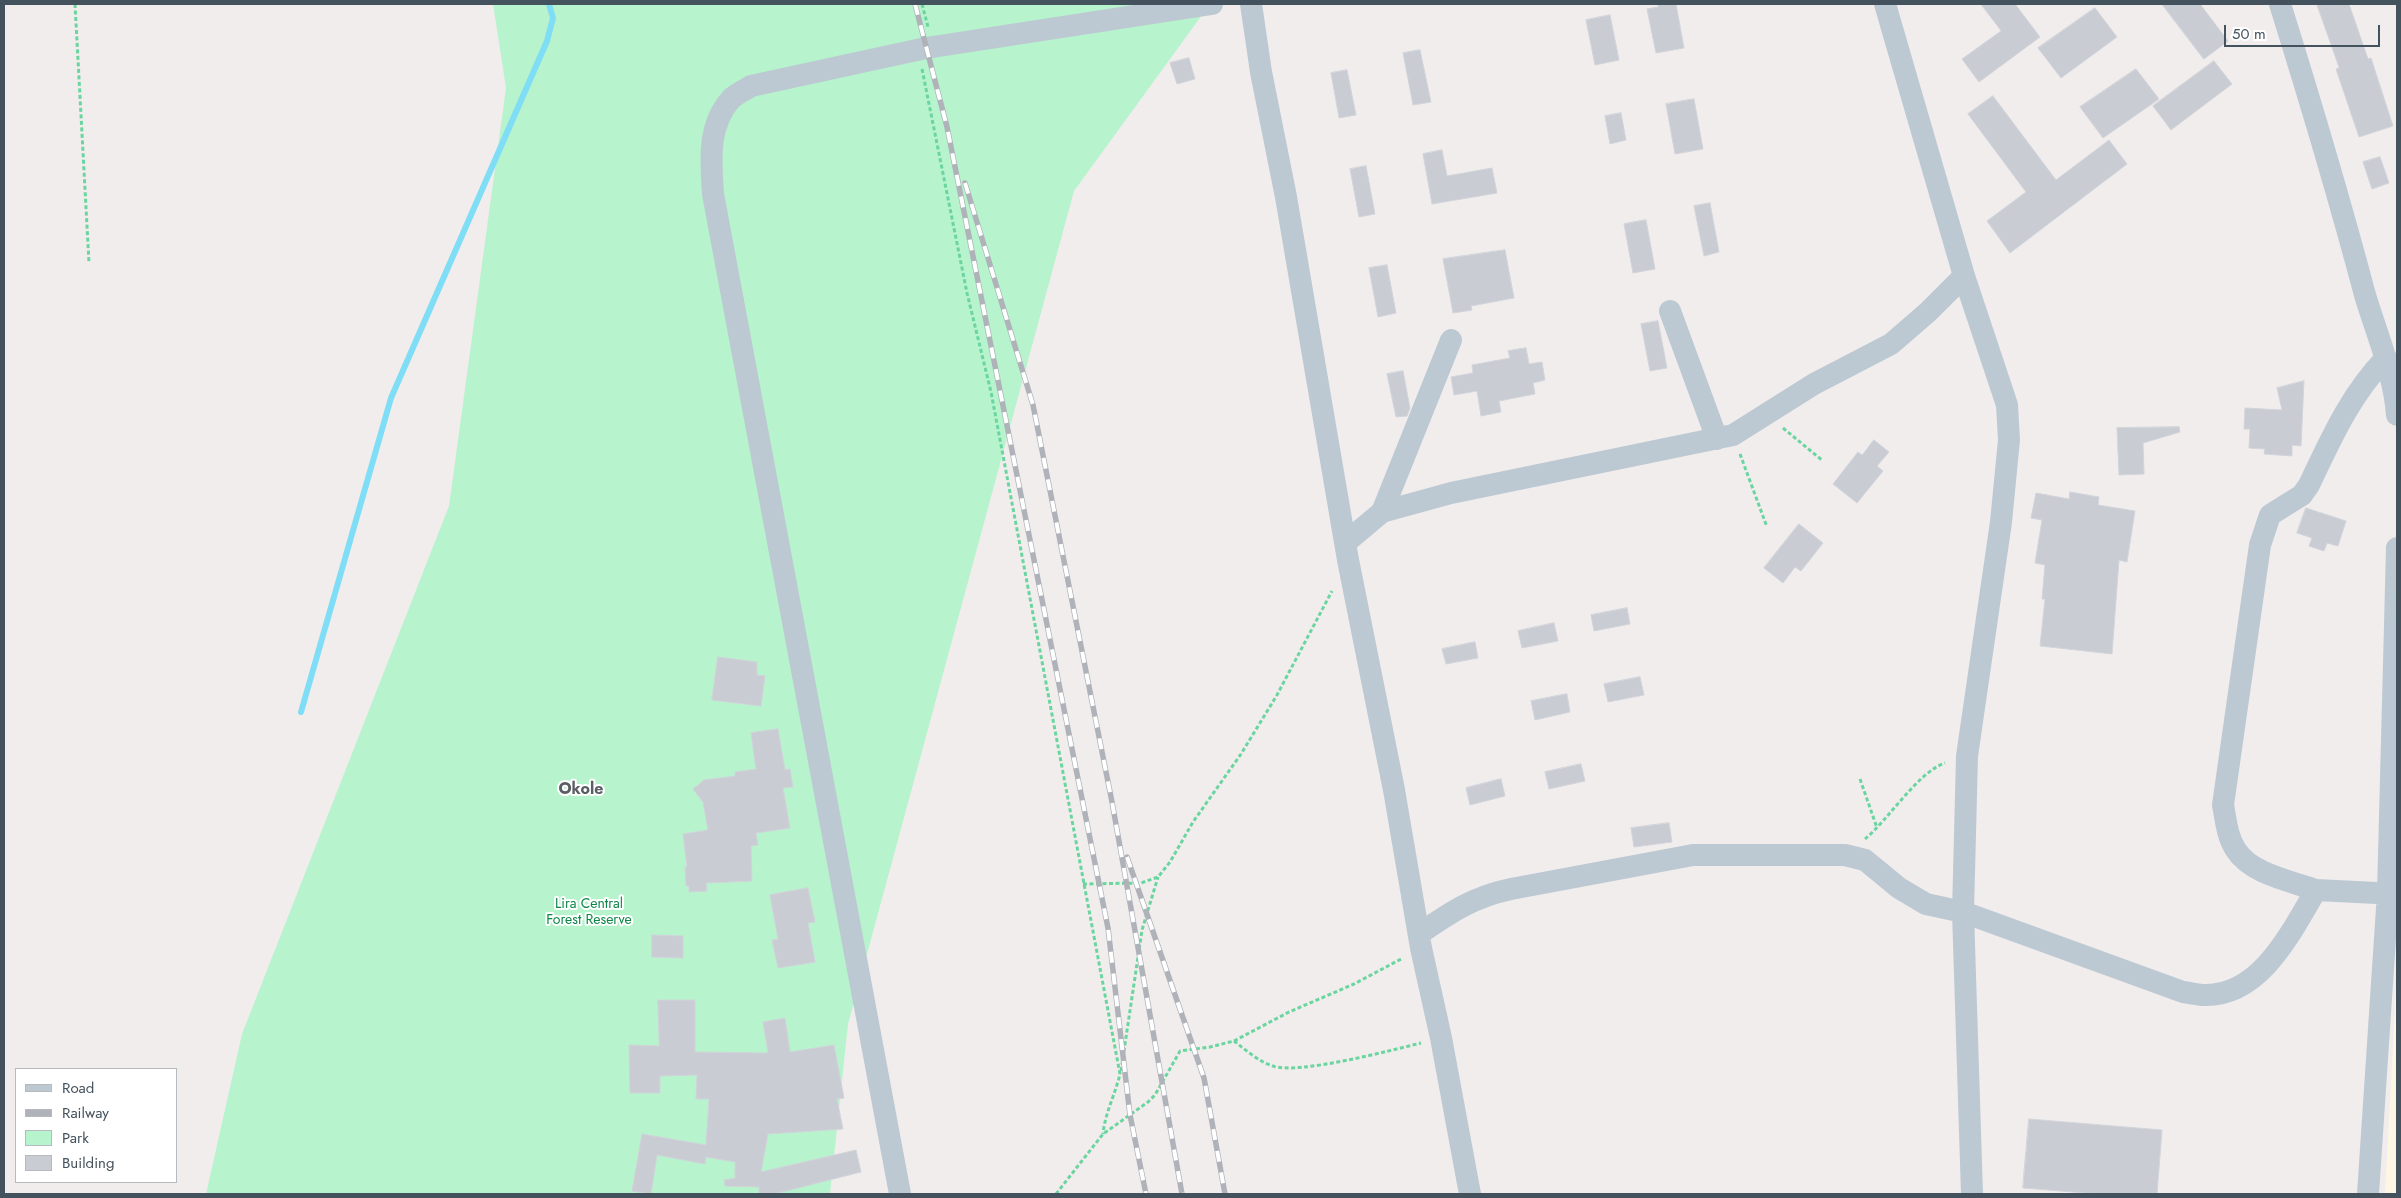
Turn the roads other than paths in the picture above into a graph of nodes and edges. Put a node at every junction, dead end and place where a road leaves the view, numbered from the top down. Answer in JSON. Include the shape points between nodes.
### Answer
{"nodes":[{"id":1,"x":1212,"y":4,"type":"edge"},
{"id":2,"x":1251,"y":4,"type":"edge"},
{"id":3,"x":1885,"y":4,"type":"edge"},
{"id":4,"x":2280,"y":4,"type":"edge"},
{"id":5,"x":1964,"y":276,"type":"junction"},
{"id":6,"x":1670,"y":310,"type":"dead end"},
{"id":7,"x":1451,"y":340,"type":"dead end"},
{"id":8,"x":2386,"y":358,"type":"junction"},
{"id":9,"x":2397,"y":415,"type":"edge"},
{"id":10,"x":1725,"y":437,"type":"junction"},
{"id":11,"x":1382,"y":512,"type":"junction"},
{"id":12,"x":2397,"y":548,"type":"edge"},
{"id":13,"x":1347,"y":551,"type":"junction"},
{"id":14,"x":2316,"y":890,"type":"junction"},
{"id":15,"x":2393,"y":894,"type":"edge"},
{"id":16,"x":1963,"y":912,"type":"junction"},
{"id":17,"x":1420,"y":941,"type":"junction"},
{"id":18,"x":900,"y":1194,"type":"edge"},
{"id":19,"x":1470,"y":1194,"type":"edge"},
{"id":20,"x":1972,"y":1194,"type":"edge"},
{"id":21,"x":2368,"y":1194,"type":"edge"}],
"edges":[{"from":1,"to":18,"type":"street","via":[[918,50],[751,86],[732,99],[716,126],[710,147],[713,194]]},
{"from":2,"to":13,"type":"street"},
{"from":3,"to":5,"type":"street"},
{"from":4,"to":8,"type":"street"},
{"from":5,"to":10,"type":"street","via":[[1891,344],[1814,384],[1767,415]]},
{"from":5,"to":16,"type":"street","via":[[2007,405],[2009,440],[2001,522],[1967,756]]},
{"from":6,"to":10,"type":"street"},
{"from":7,"to":11,"type":"street"},
{"from":8,"to":9,"type":"street"},
{"from":8,"to":14,"type":"street","via":[[2366,378],[2343,415],[2310,485],[2302,495],[2270,515],[2260,545],[2223,805],[2229,836],[2236,851],[2251,865]]},
{"from":10,"to":11,"type":"street","via":[[1451,493]]},
{"from":11,"to":13,"type":"street"},
{"from":12,"to":15,"type":"street"},
{"from":13,"to":17,"type":"street"},
{"from":14,"to":15,"type":"street"},
{"from":14,"to":16,"type":"street","via":[[2263,969],[2236,988],[2207,995],[2183,992]]},
{"from":15,"to":21,"type":"street"},
{"from":16,"to":17,"type":"street","via":[[1926,904],[1899,888],[1865,860],[1845,854],[1693,856],[1485,894],[1455,909]]},
{"from":16,"to":20,"type":"street"},
{"from":17,"to":19,"type":"street"}]}
